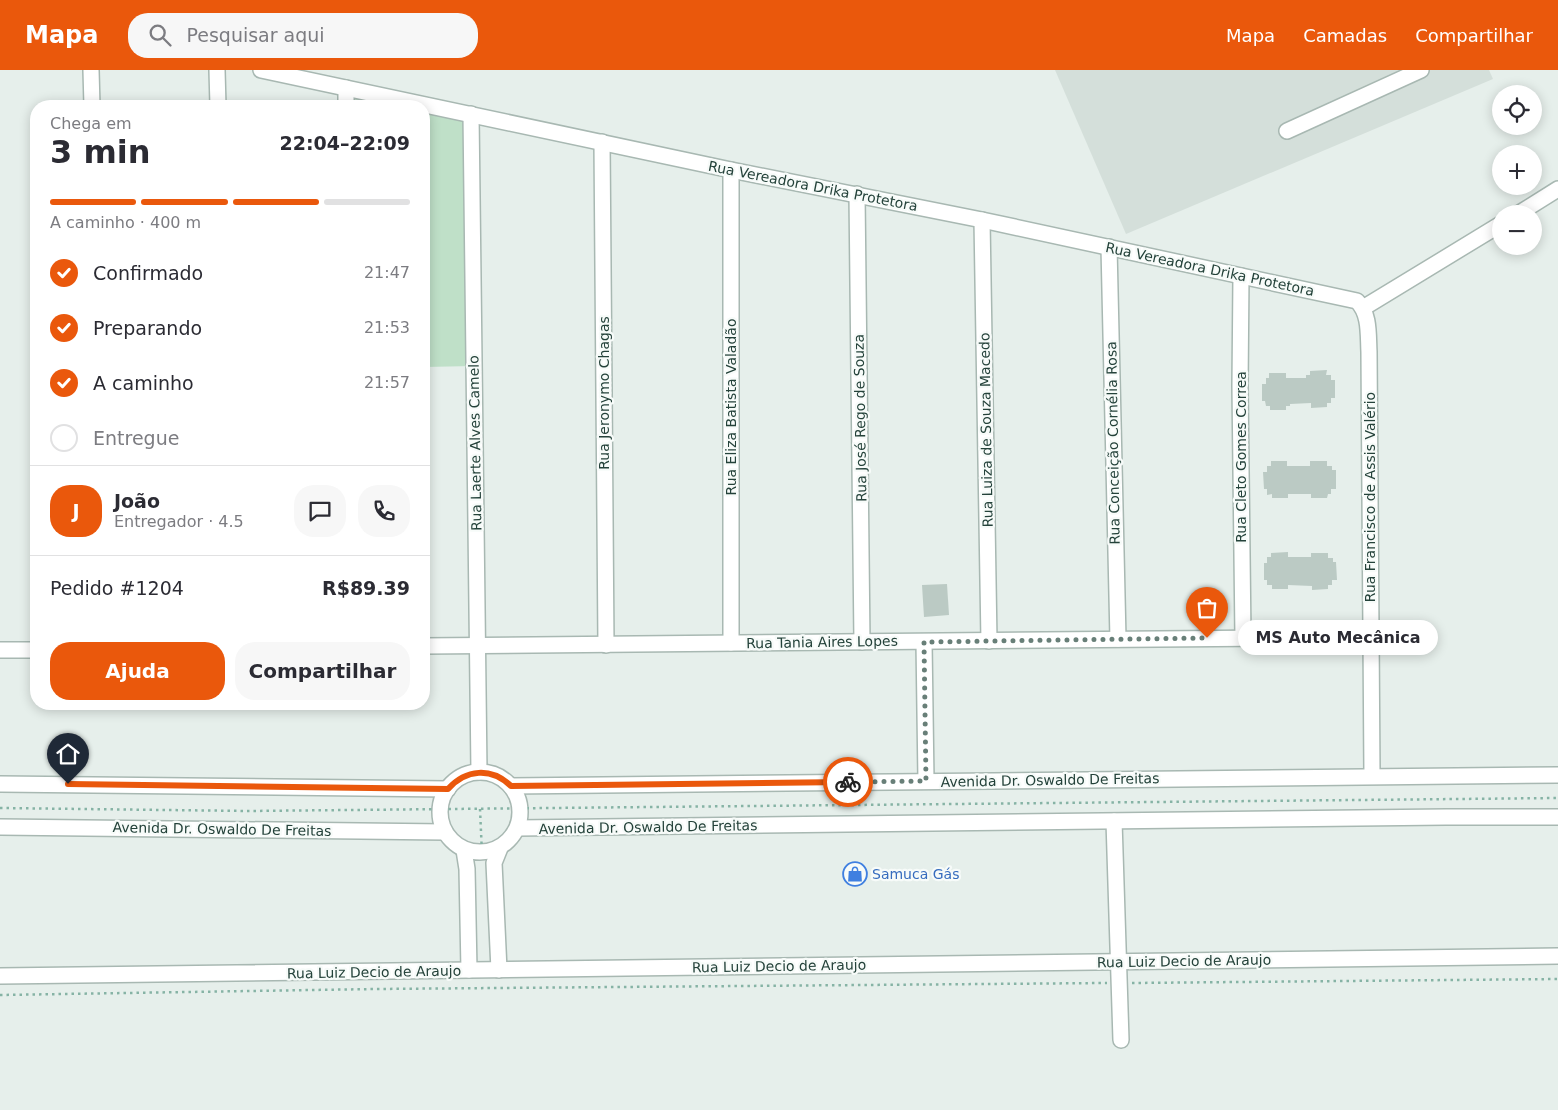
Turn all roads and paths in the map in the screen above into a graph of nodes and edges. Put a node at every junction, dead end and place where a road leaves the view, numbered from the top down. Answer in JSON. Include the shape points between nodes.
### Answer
{"nodes":[{"id":1,"x":91,"y":70,"type":"edge"},
{"id":2,"x":217,"y":70,"type":"edge"},
{"id":3,"x":261,"y":70,"type":"edge"},
{"id":4,"x":1421,"y":70,"type":"edge"},
{"id":5,"x":346,"y":88,"type":"junction"},
{"id":6,"x":92,"y":100,"type":"edge"},
{"id":7,"x":218,"y":100,"type":"edge"},
{"id":8,"x":346,"y":100,"type":"edge"},
{"id":9,"x":404,"y":100,"type":"edge"},
{"id":10,"x":430,"y":105,"type":"edge"},
{"id":11,"x":471,"y":114,"type":"junction"},
{"id":12,"x":1287,"y":131,"type":"dead end"},
{"id":13,"x":602,"y":142,"type":"junction"},
{"id":14,"x":731,"y":170,"type":"junction"},
{"id":15,"x":1558,"y":189,"type":"edge"},
{"id":16,"x":857,"y":194,"type":"junction"},
{"id":17,"x":1532,"y":205,"type":"edge"},
{"id":18,"x":982,"y":220,"type":"junction"},
{"id":19,"x":1492,"y":229,"type":"edge"},
{"id":20,"x":1109,"y":247,"type":"junction"},
{"id":21,"x":1241,"y":276,"type":"junction"},
{"id":22,"x":1363,"y":308,"type":"junction"},
{"id":23,"x":1371,"y":637,"type":"junction"},
{"id":24,"x":1243,"y":638,"type":"junction"},
{"id":25,"x":1118,"y":639,"type":"junction"},
{"id":26,"x":990,"y":641,"type":"junction"},
{"id":27,"x":862,"y":642,"type":"junction"},
{"id":28,"x":924,"y":642,"type":"junction"},
{"id":29,"x":731,"y":643,"type":"junction"},
{"id":30,"x":606,"y":645,"type":"junction"},
{"id":31,"x":430,"y":646,"type":"edge"},
{"id":32,"x":478,"y":646,"type":"junction"},
{"id":33,"x":0,"y":650,"type":"edge"},
{"id":34,"x":30,"y":650,"type":"edge"},
{"id":35,"x":479,"y":772,"type":"junction"},
{"id":36,"x":1558,"y":775,"type":"edge"},
{"id":37,"x":1372,"y":776,"type":"junction"},
{"id":38,"x":926,"y":781,"type":"junction"},
{"id":39,"x":0,"y":784,"type":"edge"},
{"id":40,"x":511,"y":786,"type":"junction"},
{"id":41,"x":448,"y":789,"type":"junction"},
{"id":42,"x":1558,"y":798,"type":"edge"},
{"id":43,"x":0,"y":808,"type":"edge"},
{"id":44,"x":520,"y":808,"type":"junction"},
{"id":45,"x":440,"y":809,"type":"junction"},
{"id":46,"x":1558,"y":817,"type":"edge"},
{"id":47,"x":1114,"y":821,"type":"junction"},
{"id":48,"x":0,"y":827,"type":"edge"},
{"id":49,"x":518,"y":828,"type":"junction"},
{"id":50,"x":445,"y":832,"type":"junction"},
{"id":51,"x":500,"y":848,"type":"junction"},
{"id":52,"x":464,"y":850,"type":"junction"},
{"id":53,"x":1558,"y":956,"type":"edge"},
{"id":54,"x":1119,"y":962,"type":"junction"},
{"id":55,"x":469,"y":970,"type":"junction"},
{"id":56,"x":499,"y":970,"type":"junction"},
{"id":57,"x":0,"y":976,"type":"edge"},
{"id":58,"x":1558,"y":979,"type":"edge"},
{"id":59,"x":1119,"y":983,"type":"junction"},
{"id":60,"x":0,"y":995,"type":"edge"},
{"id":61,"x":1121,"y":1040,"type":"dead end"}],
"edges":[{"from":1,"to":6,"type":"street"},
{"from":2,"to":7,"type":"street"},
{"from":3,"to":5,"type":"street","name":"Rua Vereadora Drika Protetora"},
{"from":4,"to":12,"type":"street"},
{"from":5,"to":8,"type":"street"},
{"from":5,"to":9,"type":"street","name":"Rua Vereadora Drika Protetora"},
{"from":10,"to":11,"type":"street","name":"Rua Vereadora Drika Protetora"},
{"from":11,"to":13,"type":"street","name":"Rua Vereadora Drika Protetora"},
{"from":11,"to":32,"type":"street","name":"Rua Laerte Alves Camelo"},
{"from":13,"to":14,"type":"street","name":"Rua Vereadora Drika Protetora"},
{"from":13,"to":30,"type":"street","name":"Rua Jeronymo Chagas"},
{"from":14,"to":16,"type":"street","name":"Rua Vereadora Drika Protetora"},
{"from":14,"to":29,"type":"street","name":"Rua Eliza Batista Valadão"},
{"from":15,"to":17,"type":"street"},
{"from":16,"to":18,"type":"street","name":"Rua Vereadora Drika Protetora"},
{"from":16,"to":27,"type":"street","name":"Rua José Rego de Souza"},
{"from":18,"to":20,"type":"street","name":"Rua Vereadora Drika Protetora"},
{"from":18,"to":26,"type":"street","name":"Rua Luiza de Souza Macedo"},
{"from":19,"to":22,"type":"street"},
{"from":20,"to":21,"type":"street","name":"Rua Vereadora Drika Protetora"},
{"from":20,"to":25,"type":"street","name":"Rua Conceição Cornélia Rosa"},
{"from":21,"to":22,"type":"street","name":"Rua Vereadora Drika Protetora","via":[[1357,301]]},
{"from":21,"to":24,"type":"street","name":"Rua Cleto Gomes Correa"},
{"from":22,"to":23,"type":"street","name":"Rua Francisco de Assis Valério","via":[[1369,352]]},
{"from":23,"to":24,"type":"street","name":"Rua Tania Aires Lopes"},
{"from":23,"to":37,"type":"street","name":"Rua Francisco de Assis Valério"},
{"from":24,"to":25,"type":"street","name":"Rua Tania Aires Lopes"},
{"from":25,"to":26,"type":"street","name":"Rua Tania Aires Lopes"},
{"from":26,"to":28,"type":"street","name":"Rua Tania Aires Lopes"},
{"from":27,"to":28,"type":"street","name":"Rua Tania Aires Lopes"},
{"from":27,"to":29,"type":"street","name":"Rua Tania Aires Lopes"},
{"from":28,"to":38,"type":"street"},
{"from":29,"to":30,"type":"street","name":"Rua Tania Aires Lopes"},
{"from":30,"to":32,"type":"street","name":"Rua Tania Aires Lopes"},
{"from":31,"to":32,"type":"street","name":"Rua Tania Aires Lopes"},
{"from":32,"to":35,"type":"street","name":"Rua Laerte Alves Camelo"},
{"from":33,"to":34,"type":"street"},
{"from":35,"to":40,"type":"street","via":[[496,775]]},
{"from":35,"to":41,"type":"street","via":[[461,777]]},
{"from":36,"to":37,"type":"street","name":"Avenida Dr. Oswaldo De Freitas"},
{"from":37,"to":38,"type":"street","name":"Avenida Dr. Oswaldo De Freitas"},
{"from":38,"to":40,"type":"street","name":"Avenida Dr. Oswaldo De Freitas"},
{"from":39,"to":41,"type":"street"},
{"from":40,"to":44,"type":"street"},
{"from":41,"to":45,"type":"street"},
{"from":42,"to":44,"type":"path"},
{"from":43,"to":45,"type":"path"},
{"from":44,"to":45,"type":"path"},
{"from":44,"to":49,"type":"street"},
{"from":45,"to":50,"type":"street"},
{"from":46,"to":47,"type":"street","name":"Avenida Dr. Oswaldo De Freitas"},
{"from":47,"to":49,"type":"street","name":"Avenida Dr. Oswaldo De Freitas"},
{"from":47,"to":54,"type":"street"},
{"from":48,"to":50,"type":"street","name":"Avenida Dr. Oswaldo De Freitas"},
{"from":49,"to":51,"type":"street"},
{"from":50,"to":52,"type":"street"},
{"from":51,"to":52,"type":"street","via":[[482,853]]},
{"from":51,"to":56,"type":"street","via":[[494,863]]},
{"from":52,"to":55,"type":"street"},
{"from":53,"to":54,"type":"street","name":"Rua Luiz Decio de Araujo"},
{"from":54,"to":56,"type":"street","name":"Rua Luiz Decio de Araujo"},
{"from":54,"to":59,"type":"street"},
{"from":55,"to":56,"type":"street","name":"Rua Luiz Decio de Araujo"},
{"from":55,"to":57,"type":"street","name":"Rua Luiz Decio de Araujo"},
{"from":58,"to":59,"type":"path"},
{"from":59,"to":60,"type":"path"},
{"from":59,"to":61,"type":"street"}]}
